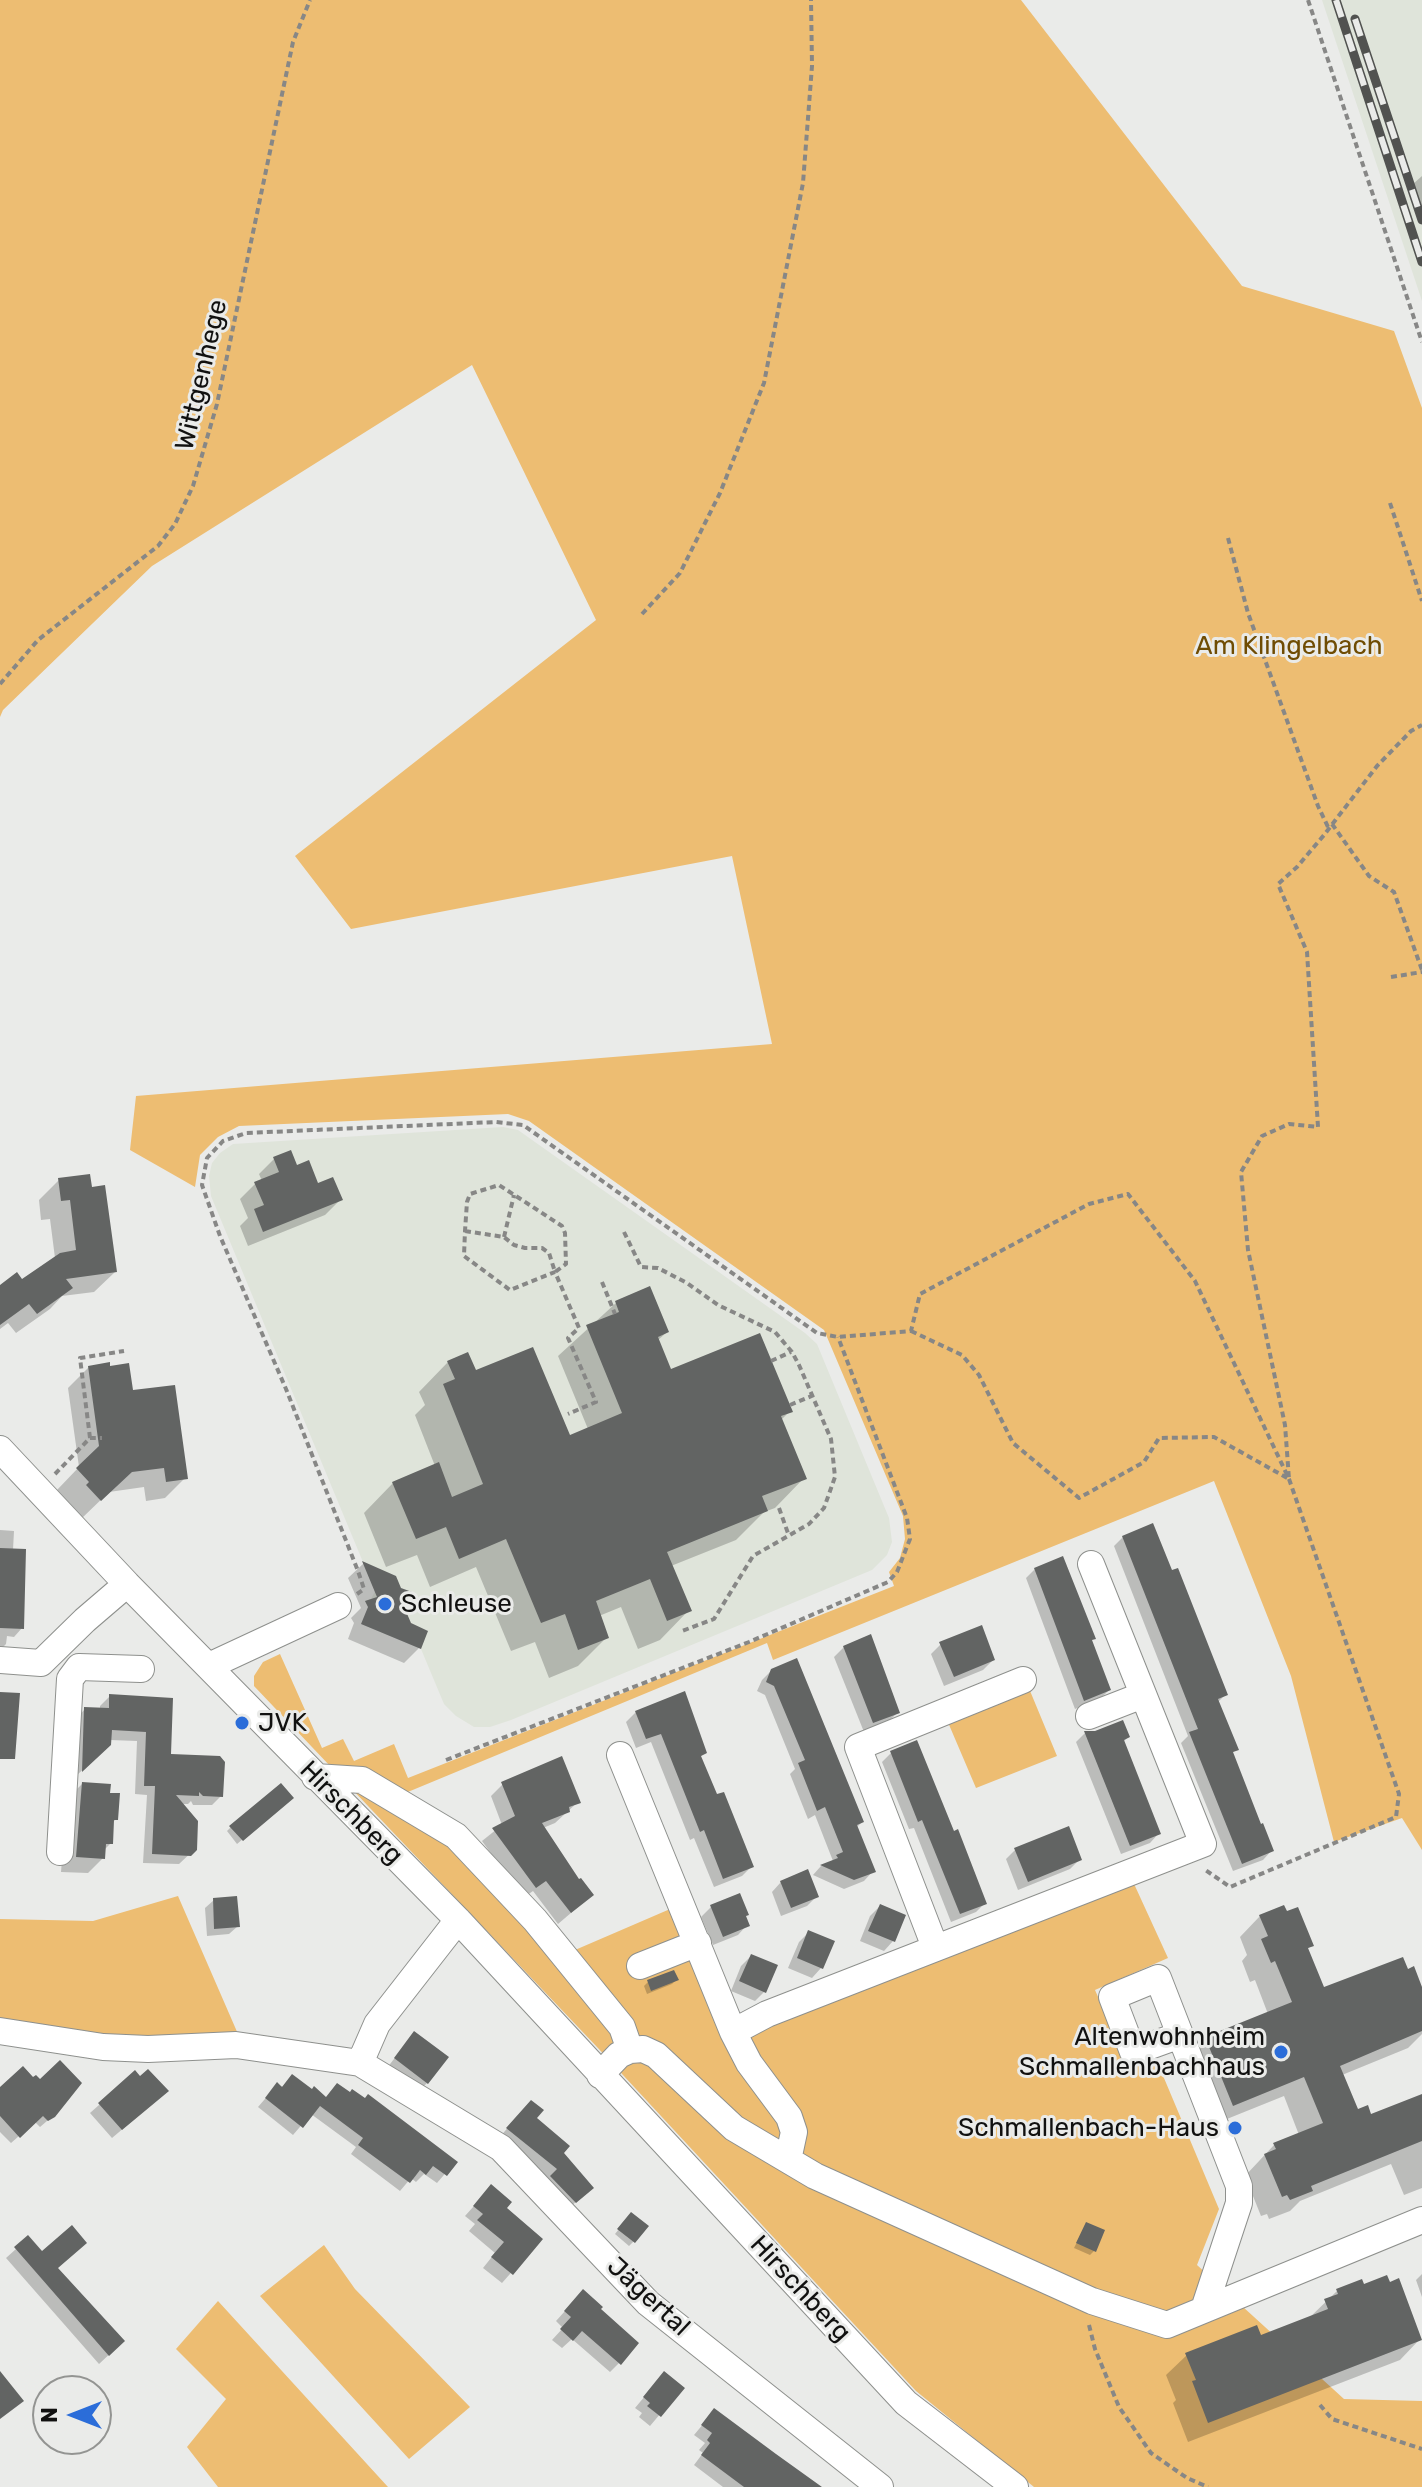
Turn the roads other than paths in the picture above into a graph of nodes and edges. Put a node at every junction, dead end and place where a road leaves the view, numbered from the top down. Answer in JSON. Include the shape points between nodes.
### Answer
{"nodes":[{"id":1,"x":0,"y":1449,"type":"edge"},
{"id":2,"x":1091,"y":1564,"type":"dead end"},
{"id":3,"x":127,"y":1584,"type":"junction"},
{"id":4,"x":338,"y":1606,"type":"road end"},
{"id":5,"x":80,"y":1625,"type":"junction"},
{"id":6,"x":0,"y":1660,"type":"edge"},
{"id":7,"x":209,"y":1666,"type":"junction"},
{"id":8,"x":87,"y":1667,"type":"junction"},
{"id":9,"x":141,"y":1669,"type":"dead end"},
{"id":10,"x":1023,"y":1680,"type":"dead end"},
{"id":11,"x":1143,"y":1695,"type":"junction"},
{"id":12,"x":1089,"y":1716,"type":"dead end"},
{"id":13,"x":620,"y":1755,"type":"dead end"},
{"id":14,"x":315,"y":1777,"type":"junction"},
{"id":15,"x":60,"y":1852,"type":"dead end"},
{"id":16,"x":458,"y":1920,"type":"junction"},
{"id":17,"x":698,"y":1943,"type":"junction"},
{"id":18,"x":935,"y":1947,"type":"junction"},
{"id":19,"x":640,"y":1966,"type":"dead end"},
{"id":20,"x":0,"y":2031,"type":"edge"},
{"id":21,"x":733,"y":2032,"type":"junction"},
{"id":22,"x":1180,"y":2035,"type":"dead end"},
{"id":23,"x":630,"y":2050,"type":"junction"},
{"id":24,"x":360,"y":2063,"type":"junction"},
{"id":25,"x":600,"y":2075,"type":"junction"},
{"id":26,"x":788,"y":2160,"type":"junction"},
{"id":27,"x":1422,"y":2220,"type":"edge"},
{"id":28,"x":1204,"y":2309,"type":"junction"},
{"id":29,"x":880,"y":2487,"type":"edge"},
{"id":30,"x":1015,"y":2487,"type":"edge"}],
"edges":[{"from":1,"to":3,"type":"street","name":"Hirschberg"},
{"from":2,"to":11,"type":"street"},
{"from":3,"to":5,"type":"street"},
{"from":3,"to":7,"type":"street","name":"Hirschberg"},
{"from":4,"to":7,"type":"street"},
{"from":5,"to":6,"type":"street","via":[[41,1663]]},
{"from":5,"to":8,"type":"street"},
{"from":7,"to":14,"type":"street","name":"Hirschberg"},
{"from":8,"to":9,"type":"street"},
{"from":8,"to":15,"type":"street","via":[[79,1667],[70,1679]]},
{"from":10,"to":18,"type":"street","via":[[858,1747]]},
{"from":11,"to":12,"type":"street"},
{"from":11,"to":18,"type":"street","via":[[1203,1844]]},
{"from":13,"to":17,"type":"street"},
{"from":14,"to":16,"type":"street","name":"Hirschberg"},
{"from":14,"to":23,"type":"street","via":[[362,1780],[456,1836],[535,1920],[622,2027]]},
{"from":16,"to":24,"type":"street","via":[[377,2024]]},
{"from":16,"to":25,"type":"street","name":"Hirschberg"},
{"from":17,"to":19,"type":"street"},
{"from":17,"to":21,"type":"street"},
{"from":18,"to":21,"type":"street"},
{"from":20,"to":24,"type":"street","via":[[103,2047],[236,2045]]},
{"from":21,"to":26,"type":"street","via":[[789,2117],[794,2132]]},
{"from":22,"to":28,"type":"street","via":[[1239,2186],[1239,2203]]},
{"from":23,"to":25,"type":"street"},
{"from":23,"to":26,"type":"street","via":[[656,2055],[734,2128]]},
{"from":24,"to":29,"type":"street","name":"Jägertal","via":[[501,2148],[648,2303]]},
{"from":25,"to":30,"type":"street","name":"Hirschberg","via":[[906,2403]]},
{"from":26,"to":28,"type":"street","via":[[884,2209],[1092,2301],[1167,2325]]},
{"from":27,"to":28,"type":"street"}]}
